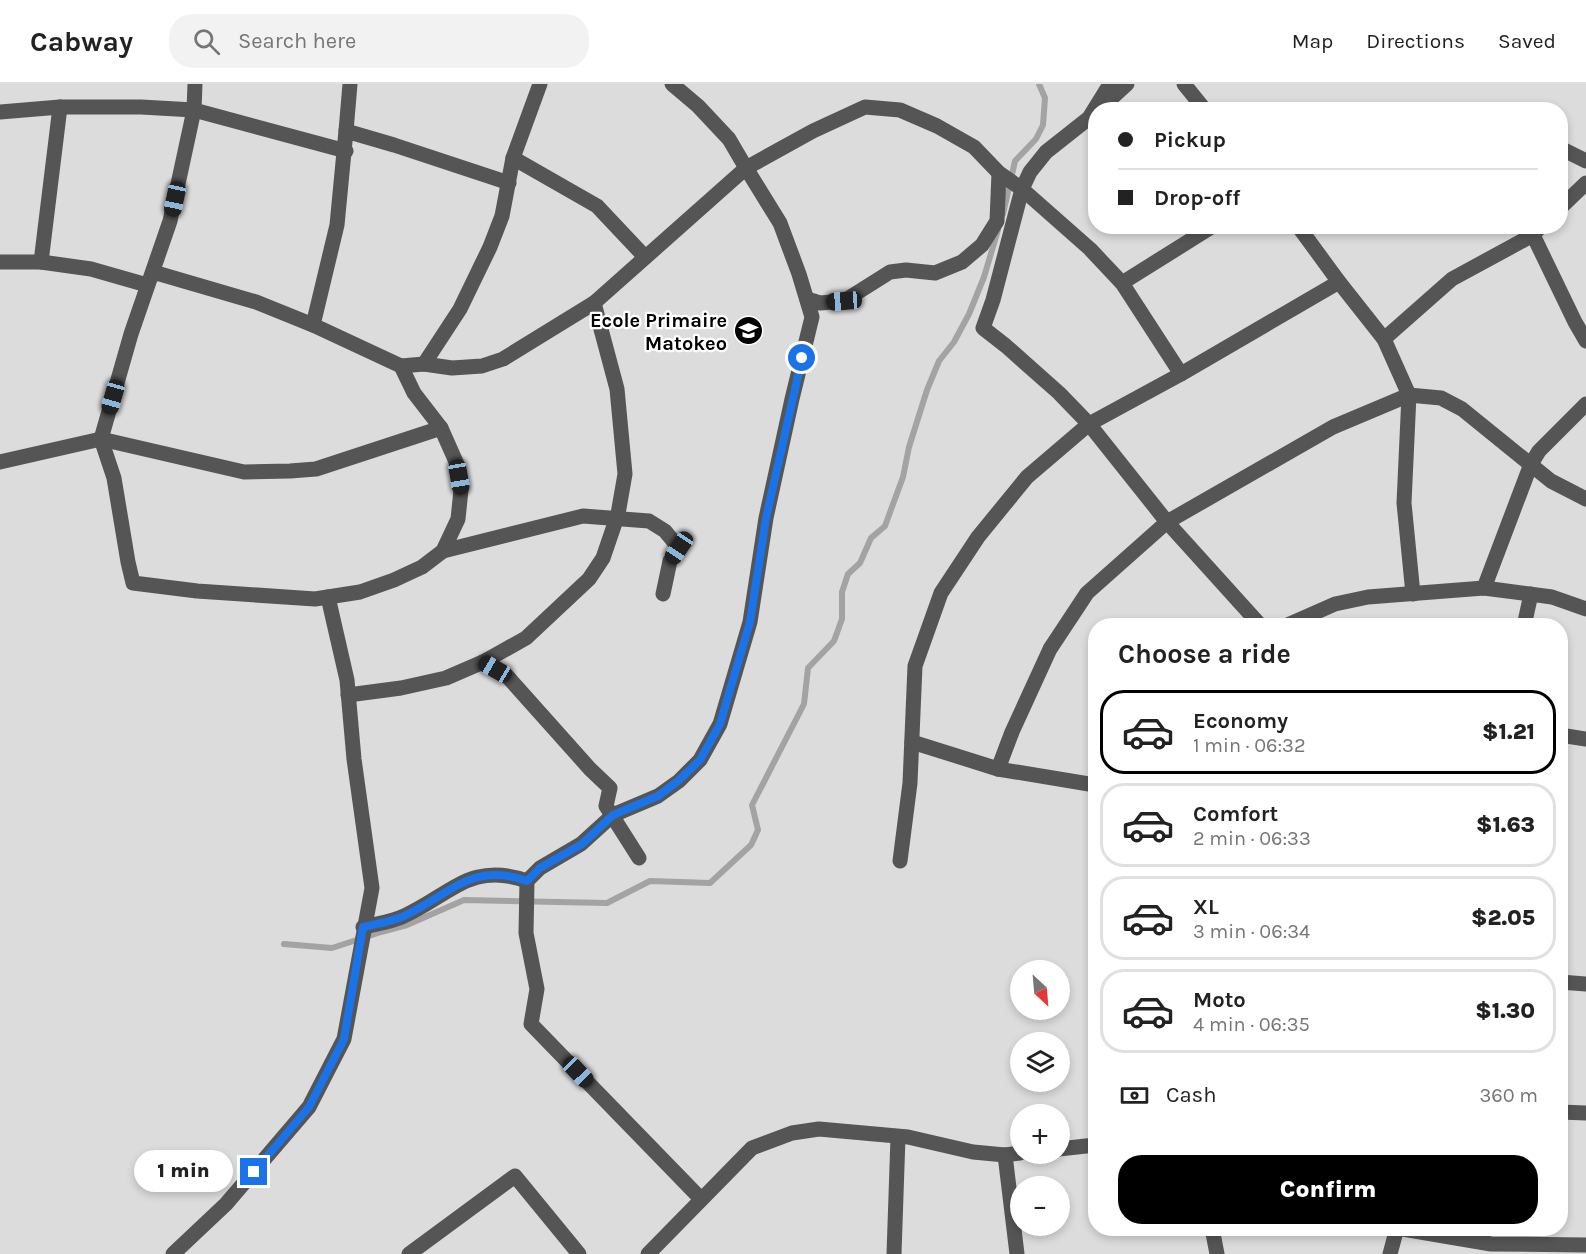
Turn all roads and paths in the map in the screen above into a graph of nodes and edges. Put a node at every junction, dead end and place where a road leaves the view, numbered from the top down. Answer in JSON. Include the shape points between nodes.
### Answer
{"nodes":[{"id":1,"x":195,"y":84,"type":"edge"},
{"id":2,"x":350,"y":84,"type":"edge"},
{"id":3,"x":540,"y":84,"type":"edge"},
{"id":4,"x":672,"y":84,"type":"edge"},
{"id":5,"x":1110,"y":84,"type":"edge"},
{"id":6,"x":1127,"y":84,"type":"edge"},
{"id":7,"x":1184,"y":84,"type":"edge"},
{"id":8,"x":1100,"y":102,"type":"edge"},
{"id":9,"x":1107,"y":102,"type":"edge"},
{"id":10,"x":1199,"y":102,"type":"edge"},
{"id":11,"x":60,"y":107,"type":"junction"},
{"id":12,"x":194,"y":110,"type":"junction"},
{"id":13,"x":0,"y":112,"type":"edge"},
{"id":14,"x":1088,"y":118,"type":"edge"},
{"id":15,"x":346,"y":132,"type":"junction"},
{"id":16,"x":346,"y":151,"type":"junction"},
{"id":17,"x":1568,"y":152,"type":"edge"},
{"id":18,"x":513,"y":158,"type":"junction"},
{"id":19,"x":1586,"y":161,"type":"edge"},
{"id":20,"x":746,"y":168,"type":"junction"},
{"id":21,"x":999,"y":173,"type":"junction"},
{"id":22,"x":509,"y":183,"type":"junction"},
{"id":23,"x":1586,"y":183,"type":"edge"},
{"id":24,"x":1022,"y":189,"type":"junction"},
{"id":25,"x":1568,"y":200,"type":"edge"},
{"id":26,"x":1200,"y":234,"type":"edge"},
{"id":27,"x":1304,"y":234,"type":"edge"},
{"id":28,"x":1532,"y":234,"type":"edge"},
{"id":29,"x":1538,"y":234,"type":"edge"},
{"id":30,"x":645,"y":257,"type":"junction"},
{"id":31,"x":0,"y":262,"type":"edge"},
{"id":32,"x":41,"y":262,"type":"junction"},
{"id":33,"x":150,"y":278,"type":"junction"},
{"id":34,"x":1339,"y":282,"type":"junction"},
{"id":35,"x":1122,"y":283,"type":"junction"},
{"id":36,"x":807,"y":299,"type":"junction"},
{"id":37,"x":594,"y":303,"type":"junction"},
{"id":38,"x":313,"y":325,"type":"junction"},
{"id":39,"x":1384,"y":339,"type":"junction"},
{"id":40,"x":1586,"y":340,"type":"edge"},
{"id":41,"x":424,"y":364,"type":"junction"},
{"id":42,"x":401,"y":366,"type":"junction"},
{"id":43,"x":1181,"y":374,"type":"junction"},
{"id":44,"x":1409,"y":395,"type":"junction"},
{"id":45,"x":1586,"y":404,"type":"edge"},
{"id":46,"x":1089,"y":424,"type":"junction"},
{"id":47,"x":441,"y":428,"type":"junction"},
{"id":48,"x":101,"y":439,"type":"junction"},
{"id":49,"x":0,"y":462,"type":"edge"},
{"id":50,"x":1531,"y":464,"type":"junction"},
{"id":51,"x":1586,"y":500,"type":"edge"},
{"id":52,"x":617,"y":518,"type":"junction"},
{"id":53,"x":1167,"y":522,"type":"junction"},
{"id":54,"x":443,"y":551,"type":"junction"},
{"id":55,"x":1484,"y":588,"type":"junction"},
{"id":56,"x":663,"y":594,"type":"dead end"},
{"id":57,"x":1413,"y":594,"type":"junction"},
{"id":58,"x":1531,"y":594,"type":"junction"},
{"id":59,"x":328,"y":597,"type":"junction"},
{"id":60,"x":1586,"y":609,"type":"edge"},
{"id":61,"x":1254,"y":618,"type":"edge"},
{"id":62,"x":1302,"y":618,"type":"edge"},
{"id":63,"x":1526,"y":618,"type":"edge"},
{"id":64,"x":483,"y":662,"type":"junction"},
{"id":65,"x":348,"y":695,"type":"junction"},
{"id":66,"x":1568,"y":736,"type":"edge"},
{"id":67,"x":1586,"y":739,"type":"edge"},
{"id":68,"x":912,"y":742,"type":"junction"},
{"id":69,"x":998,"y":769,"type":"junction"},
{"id":70,"x":1088,"y":783,"type":"edge"},
{"id":71,"x":613,"y":815,"type":"junction"},
{"id":72,"x":639,"y":858,"type":"dead end"},
{"id":73,"x":900,"y":861,"type":"dead end"},
{"id":74,"x":527,"y":881,"type":"junction"},
{"id":75,"x":363,"y":927,"type":"junction"},
{"id":76,"x":1568,"y":983,"type":"edge"},
{"id":77,"x":1586,"y":984,"type":"edge"},
{"id":78,"x":1568,"y":1112,"type":"edge"},
{"id":79,"x":1586,"y":1113,"type":"edge"},
{"id":80,"x":898,"y":1137,"type":"junction"},
{"id":81,"x":1088,"y":1146,"type":"edge"},
{"id":82,"x":1070,"y":1148,"type":"edge"},
{"id":83,"x":1010,"y":1154,"type":"edge"},
{"id":84,"x":1013,"y":1164,"type":"edge"},
{"id":85,"x":701,"y":1199,"type":"junction"},
{"id":86,"x":1214,"y":1236,"type":"edge"},
{"id":87,"x":1395,"y":1236,"type":"edge"},
{"id":88,"x":1455,"y":1236,"type":"edge"},
{"id":89,"x":1586,"y":1245,"type":"edge"},
{"id":90,"x":173,"y":1254,"type":"edge"},
{"id":91,"x":409,"y":1254,"type":"edge"},
{"id":92,"x":579,"y":1254,"type":"edge"},
{"id":93,"x":648,"y":1254,"type":"edge"},
{"id":94,"x":894,"y":1254,"type":"edge"},
{"id":95,"x":1017,"y":1254,"type":"edge"},
{"id":96,"x":1217,"y":1254,"type":"edge"},
{"id":97,"x":1390,"y":1254,"type":"edge"}],
"edges":[{"from":1,"to":12,"type":"street"},
{"from":2,"to":15,"type":"street"},
{"from":3,"to":18,"type":"street"},
{"from":4,"to":20,"type":"street","via":[[729,139]]},
{"from":5,"to":8,"type":"street"},
{"from":6,"to":9,"type":"street"},
{"from":7,"to":10,"type":"street"},
{"from":11,"to":12,"type":"street"},
{"from":11,"to":13,"type":"street"},
{"from":11,"to":32,"type":"street"},
{"from":12,"to":16,"type":"street"},
{"from":12,"to":33,"type":"street","via":[[170,222]]},
{"from":14,"to":24,"type":"street","via":[[1046,152]]},
{"from":15,"to":16,"type":"street"},
{"from":15,"to":22,"type":"street"},
{"from":16,"to":38,"type":"street","via":[[337,225]]},
{"from":17,"to":19,"type":"street"},
{"from":18,"to":22,"type":"street"},
{"from":18,"to":30,"type":"street","via":[[597,206]]},
{"from":20,"to":21,"type":"street","via":[[865,106],[900,110],[937,126],[974,147]]},
{"from":20,"to":30,"type":"street"},
{"from":20,"to":36,"type":"street","via":[[780,223]]},
{"from":21,"to":24,"type":"street"},
{"from":21,"to":36,"type":"street","via":[[997,221],[982,245],[962,262],[935,273],[890,272],[844,301],[820,303]]},
{"from":22,"to":41,"type":"street","via":[[490,247],[460,309]]},
{"from":23,"to":25,"type":"street"},
{"from":24,"to":35,"type":"street"},
{"from":24,"to":46,"type":"street","via":[[983,328]]},
{"from":26,"to":35,"type":"street"},
{"from":27,"to":34,"type":"street"},
{"from":28,"to":39,"type":"street","via":[[1452,279]]},
{"from":29,"to":40,"type":"street","via":[[1559,291]]},
{"from":30,"to":37,"type":"street"},
{"from":31,"to":32,"type":"street"},
{"from":32,"to":33,"type":"street"},
{"from":33,"to":38,"type":"street","via":[[256,302]]},
{"from":33,"to":48,"type":"street"},
{"from":34,"to":39,"type":"street"},
{"from":34,"to":43,"type":"street"},
{"from":35,"to":43,"type":"street"},
{"from":36,"to":71,"type":"street","via":[[812,317],[766,518],[750,622],[720,724],[700,760],[678,781],[658,796]]},
{"from":37,"to":41,"type":"street","via":[[504,359],[482,366],[452,368]]},
{"from":37,"to":52,"type":"street","via":[[617,389],[625,474]]},
{"from":38,"to":42,"type":"street"},
{"from":39,"to":44,"type":"street"},
{"from":41,"to":42,"type":"street"},
{"from":42,"to":47,"type":"street","via":[[414,393]]},
{"from":43,"to":46,"type":"street"},
{"from":44,"to":50,"type":"street","via":[[1440,398],[1462,409]]},
{"from":44,"to":53,"type":"street","via":[[1333,427]]},
{"from":44,"to":57,"type":"street","via":[[1404,503]]},
{"from":45,"to":50,"type":"street"},
{"from":46,"to":53,"type":"street"},
{"from":46,"to":68,"type":"street","via":[[1027,477],[978,537],[941,593],[915,666]]},
{"from":47,"to":48,"type":"street","via":[[316,469],[268,472],[244,472]]},
{"from":47,"to":54,"type":"street","via":[[457,464],[461,490],[458,519]]},
{"from":48,"to":49,"type":"street"},
{"from":48,"to":59,"type":"street","via":[[114,478],[133,583],[197,591]]},
{"from":50,"to":51,"type":"street","via":[[1551,481]]},
{"from":50,"to":55,"type":"street"},
{"from":52,"to":54,"type":"street","via":[[583,516]]},
{"from":52,"to":56,"type":"street","via":[[650,521],[679,548],[670,561]]},
{"from":52,"to":64,"type":"street","via":[[603,558],[589,579],[526,638]]},
{"from":53,"to":61,"type":"street"},
{"from":53,"to":69,"type":"street","via":[[1087,593],[1050,649]]},
{"from":54,"to":59,"type":"street","via":[[422,567],[394,580],[360,592]]},
{"from":55,"to":57,"type":"street"},
{"from":55,"to":58,"type":"street"},
{"from":57,"to":62,"type":"street","via":[[1335,603]]},
{"from":58,"to":60,"type":"street"},
{"from":58,"to":63,"type":"street"},
{"from":59,"to":65,"type":"street"},
{"from":64,"to":65,"type":"street","via":[[446,678]]},
{"from":64,"to":71,"type":"street","via":[[507,676],[610,788],[606,806]]},
{"from":65,"to":75,"type":"street","via":[[372,888]]},
{"from":66,"to":67,"type":"street"},
{"from":68,"to":69,"type":"street"},
{"from":68,"to":73,"type":"street"},
{"from":69,"to":70,"type":"street"},
{"from":71,"to":72,"type":"street"},
{"from":71,"to":74,"type":"street","via":[[582,844],[540,868]]},
{"from":74,"to":75,"type":"street","via":[[512,875],[487,874],[460,883],[403,916]]},
{"from":74,"to":85,"type":"street","via":[[526,933],[537,989],[531,1024]]},
{"from":75,"to":90,"type":"street","via":[[344,1039],[309,1107],[226,1204]]},
{"from":76,"to":77,"type":"street"},
{"from":78,"to":79,"type":"street"},
{"from":80,"to":83,"type":"street","via":[[973,1152]]},
{"from":80,"to":85,"type":"street","via":[[819,1129],[792,1133],[752,1148]]},
{"from":80,"to":94,"type":"street"},
{"from":81,"to":82,"type":"street"},
{"from":84,"to":95,"type":"street"},
{"from":85,"to":93,"type":"street"},
{"from":86,"to":96,"type":"street"},
{"from":87,"to":97,"type":"street"},
{"from":88,"to":89,"type":"street","via":[[1491,1244]]},
{"from":91,"to":92,"type":"street","via":[[515,1176]]}]}
